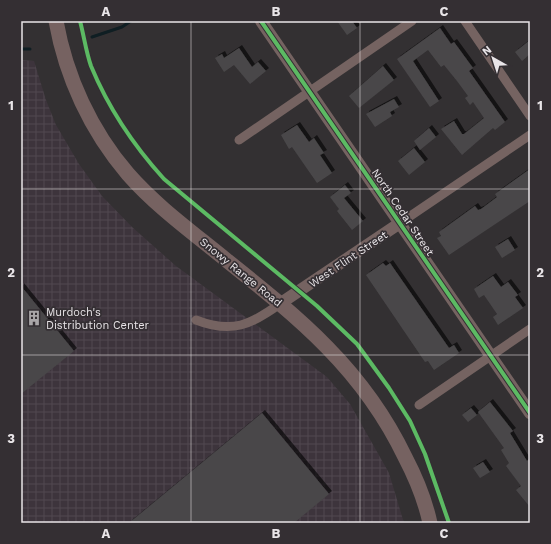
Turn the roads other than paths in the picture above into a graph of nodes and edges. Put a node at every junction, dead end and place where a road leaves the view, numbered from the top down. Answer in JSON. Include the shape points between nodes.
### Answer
{"nodes":[{"id":1,"x":56,"y":21,"type":"edge"},
{"id":2,"x":261,"y":21,"type":"edge"},
{"id":3,"x":412,"y":21,"type":"edge"},
{"id":4,"x":465,"y":21,"type":"edge"},
{"id":5,"x":309,"y":91,"type":"junction"},
{"id":6,"x":530,"y":116,"type":"edge"},
{"id":7,"x":530,"y":135,"type":"edge"},
{"id":8,"x":239,"y":140,"type":"dead end"},
{"id":9,"x":400,"y":223,"type":"junction"},
{"id":10,"x":281,"y":303,"type":"junction"},
{"id":11,"x":196,"y":320,"type":"dead end"},
{"id":12,"x":530,"y":330,"type":"edge"},
{"id":13,"x":491,"y":356,"type":"junction"},
{"id":14,"x":419,"y":405,"type":"dead end"},
{"id":15,"x":530,"y":413,"type":"edge"},
{"id":16,"x":430,"y":523,"type":"edge"}],
"edges":[{"from":1,"to":10,"type":"main road","name":"Snowy Range Road","via":[[63,56],[74,85],[99,134],[128,173],[156,203]]},
{"from":2,"to":5,"type":"street","name":"North Cedar Street"},
{"from":3,"to":5,"type":"street"},
{"from":4,"to":6,"type":"street"},
{"from":5,"to":8,"type":"street"},
{"from":5,"to":9,"type":"street","name":"North Cedar Street"},
{"from":7,"to":9,"type":"street","name":"West Flint Street"},
{"from":9,"to":10,"type":"street","name":"West Flint Street"},
{"from":9,"to":13,"type":"street","name":"North Cedar Street"},
{"from":10,"to":11,"type":"street","name":"West Flint Street","via":[[264,316],[236,327],[210,325]]},
{"from":10,"to":16,"type":"main road","name":"Snowy Range Road","via":[[331,349],[372,399],[408,462],[427,507]]},
{"from":12,"to":13,"type":"street"},
{"from":13,"to":14,"type":"street"},
{"from":13,"to":15,"type":"street","name":"North Cedar Street"}]}
